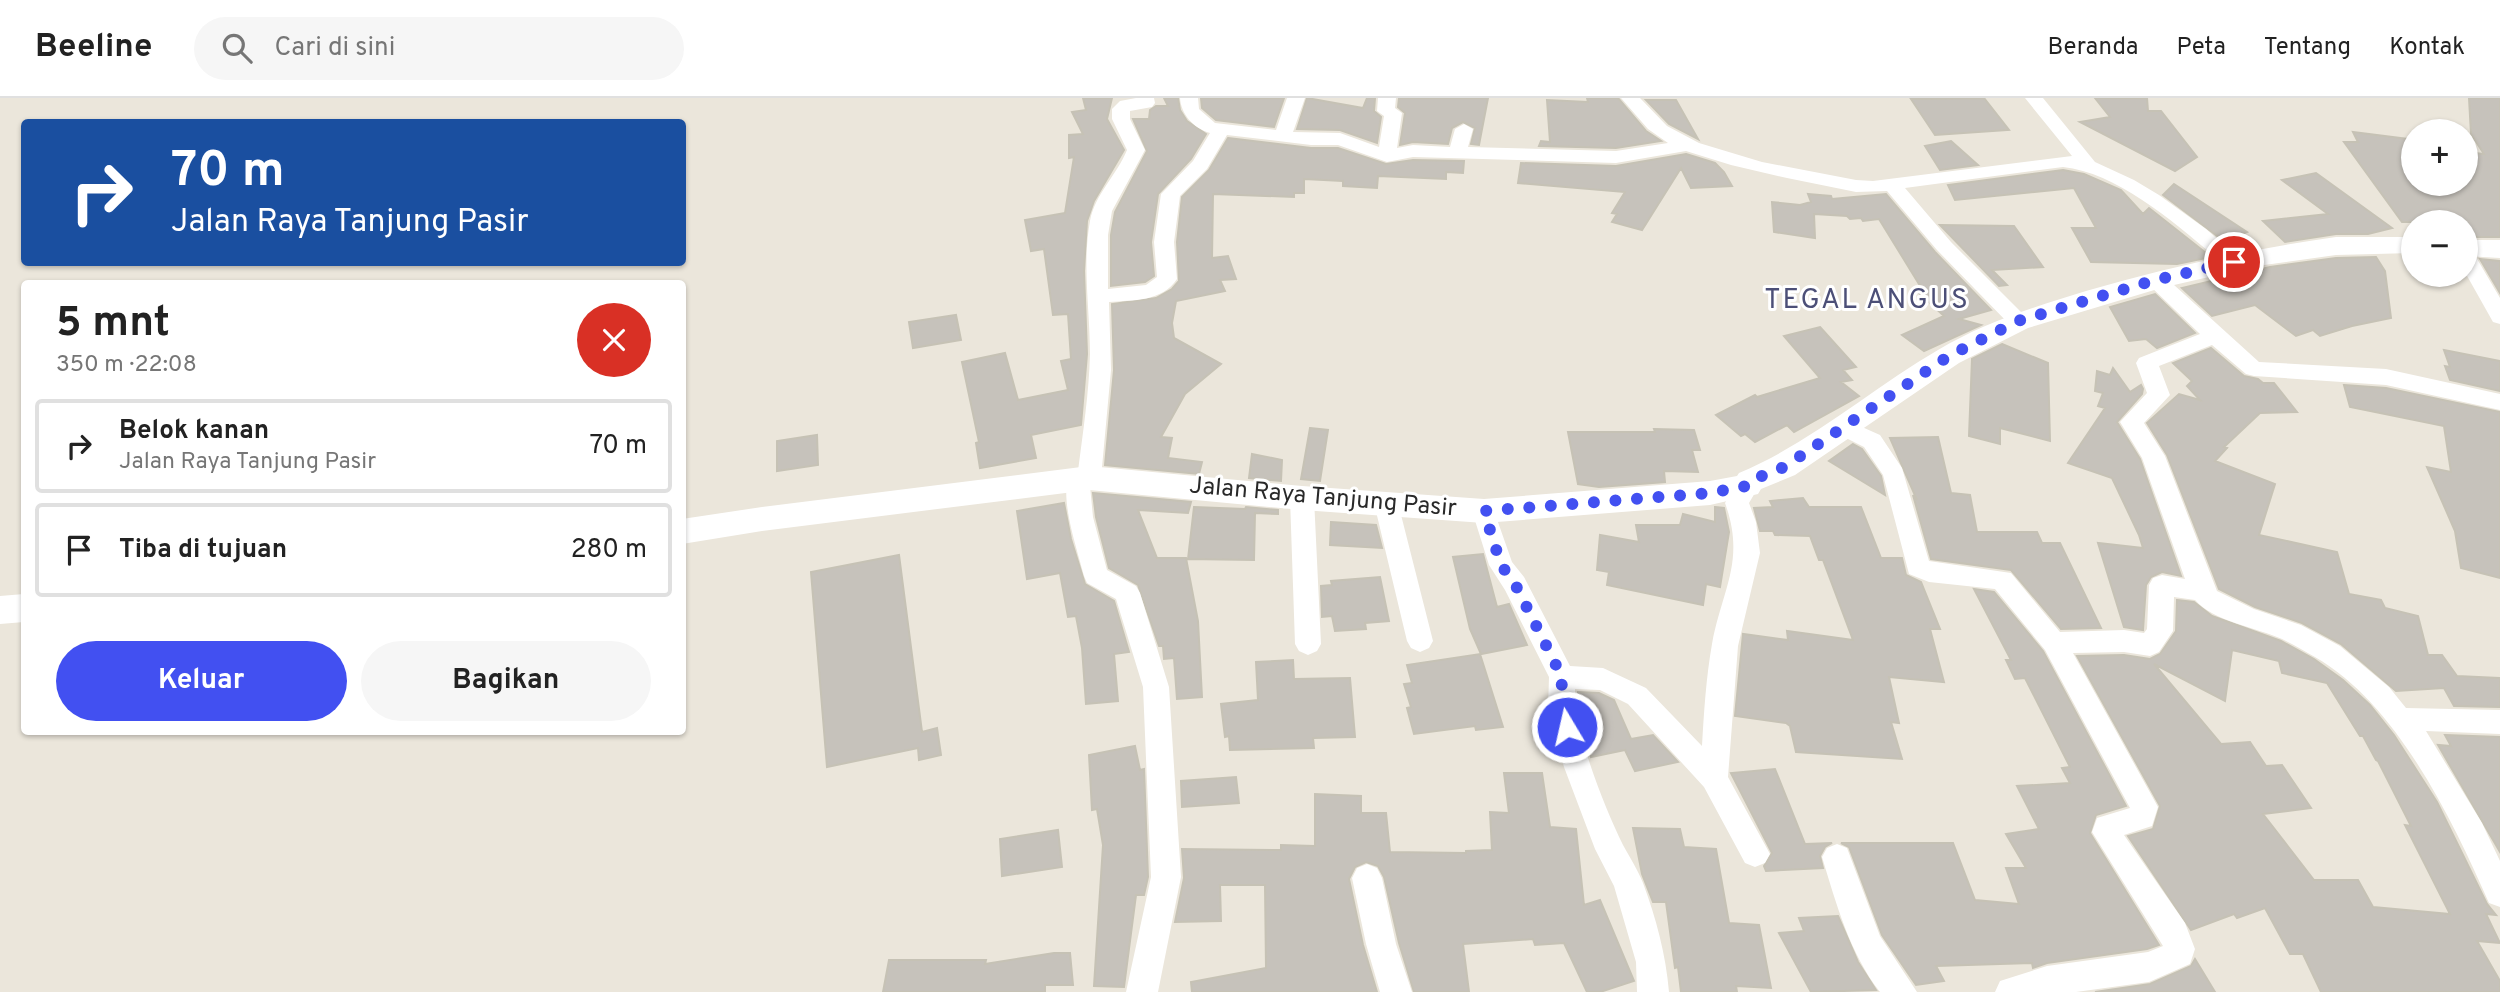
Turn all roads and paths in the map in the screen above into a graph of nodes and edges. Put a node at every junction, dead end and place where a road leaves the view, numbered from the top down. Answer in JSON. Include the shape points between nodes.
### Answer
{"nodes":[{"id":1,"x":1145,"y":98,"type":"edge"},
{"id":2,"x":1189,"y":98,"type":"edge"},
{"id":3,"x":1296,"y":98,"type":"edge"},
{"id":4,"x":1387,"y":98,"type":"edge"},
{"id":5,"x":1630,"y":98,"type":"edge"},
{"id":6,"x":2034,"y":98,"type":"edge"},
{"id":7,"x":1220,"y":129,"type":"junction"},
{"id":8,"x":1464,"y":129,"type":"dead end"},
{"id":9,"x":1283,"y":135,"type":"junction"},
{"id":10,"x":1689,"y":145,"type":"junction"},
{"id":11,"x":1457,"y":153,"type":"junction"},
{"id":12,"x":1387,"y":156,"type":"junction"},
{"id":13,"x":2087,"y":162,"type":"junction"},
{"id":14,"x":1891,"y":184,"type":"junction"},
{"id":15,"x":2401,"y":245,"type":"edge"},
{"id":16,"x":2478,"y":248,"type":"edge"},
{"id":17,"x":2500,"y":249,"type":"edge"},
{"id":18,"x":2234,"y":262,"type":"junction"},
{"id":19,"x":2478,"y":278,"type":"edge"},
{"id":20,"x":2155,"y":280,"type":"junction"},
{"id":21,"x":1097,"y":298,"type":"junction"},
{"id":22,"x":2500,"y":317,"type":"edge"},
{"id":23,"x":2018,"y":321,"type":"junction"},
{"id":24,"x":2216,"y":336,"type":"junction"},
{"id":25,"x":2500,"y":402,"type":"edge"},
{"id":26,"x":1844,"y":427,"type":"junction"},
{"id":27,"x":1083,"y":479,"type":"junction"},
{"id":28,"x":1747,"y":486,"type":"junction"},
{"id":29,"x":1302,"y":498,"type":"junction"},
{"id":30,"x":1386,"y":503,"type":"junction"},
{"id":31,"x":1484,"y":511,"type":"junction"},
{"id":32,"x":686,"y":531,"type":"edge"},
{"id":33,"x":2202,"y":591,"type":"junction"},
{"id":34,"x":21,"y":607,"type":"edge"},
{"id":35,"x":0,"y":610,"type":"edge"},
{"id":36,"x":1420,"y":641,"type":"dead end"},
{"id":37,"x":2054,"y":643,"type":"junction"},
{"id":38,"x":1308,"y":644,"type":"dead end"},
{"id":39,"x":1562,"y":677,"type":"junction"},
{"id":40,"x":2399,"y":719,"type":"junction"},
{"id":41,"x":2500,"y":722,"type":"edge"},
{"id":42,"x":1714,"y":778,"type":"junction"},
{"id":43,"x":1755,"y":854,"type":"dead end"},
{"id":44,"x":1837,"y":857,"type":"dead end"},
{"id":45,"x":1367,"y":878,"type":"dead end"},
{"id":46,"x":2500,"y":893,"type":"edge"},
{"id":47,"x":1142,"y":992,"type":"edge"},
{"id":48,"x":1396,"y":992,"type":"edge"},
{"id":49,"x":1653,"y":992,"type":"edge"},
{"id":50,"x":1901,"y":992,"type":"edge"},
{"id":51,"x":2011,"y":992,"type":"edge"}],
"edges":[{"from":1,"to":21,"type":"street","via":[[1146,103],[1121,109],[1136,150],[1125,175],[1106,198]]},
{"from":2,"to":7,"type":"street","via":[[1190,111],[1199,121]]},
{"from":3,"to":9,"type":"street"},
{"from":4,"to":12,"type":"street","via":[[1386,111],[1393,113]]},
{"from":5,"to":10,"type":"street","via":[[1660,129]]},
{"from":6,"to":13,"type":"street"},
{"from":7,"to":9,"type":"street"},
{"from":7,"to":21,"type":"street","via":[[1210,153],[1171,194],[1164,242],[1167,279],[1151,291]]},
{"from":8,"to":11,"type":"street"},
{"from":9,"to":12,"type":"street","via":[[1340,139]]},
{"from":10,"to":11,"type":"street","via":[[1616,158]]},
{"from":10,"to":14,"type":"street","via":[[1845,184]]},
{"from":11,"to":12,"type":"street","via":[[1413,151]]},
{"from":13,"to":14,"type":"street","via":[[2063,161]]},
{"from":13,"to":18,"type":"street","via":[[2187,224]]},
{"from":14,"to":23,"type":"street"},
{"from":15,"to":18,"type":"street","name":"Jalan Raya Tanjung Pasir","via":[[2336,246]]},
{"from":16,"to":17,"type":"street"},
{"from":18,"to":20,"type":"street","name":"Jalan Raya Tanjung Pasir"},
{"from":19,"to":22,"type":"street"},
{"from":20,"to":23,"type":"street","name":"Jalan Raya Tanjung Pasir"},
{"from":20,"to":24,"type":"street"},
{"from":21,"to":27,"type":"street","via":[[1100,371]]},
{"from":23,"to":26,"type":"street","name":"Jalan Raya Tanjung Pasir","via":[[1949,356]]},
{"from":24,"to":25,"type":"street","via":[[2254,369],[2386,377]]},
{"from":24,"to":33,"type":"street","via":[[2147,363],[2159,395],[2131,422],[2153,456]]},
{"from":26,"to":28,"type":"street","name":"Jalan Raya Tanjung Pasir"},
{"from":26,"to":37,"type":"street","via":[[1872,441],[1894,474],[1918,567],[2002,580]]},
{"from":27,"to":29,"type":"street","name":"Jalan Raya Tanjung Pasir"},
{"from":27,"to":32,"type":"street","name":"Jalan Raya Tanjung Pasir"},
{"from":27,"to":47,"type":"street","via":[[1081,517],[1096,576],[1127,593],[1156,687],[1166,877]]},
{"from":28,"to":31,"type":"street","name":"Jalan Raya Tanjung Pasir"},
{"from":28,"to":42,"type":"street","via":[[1737,503],[1747,526],[1747,569],[1728,627]]},
{"from":29,"to":30,"type":"street","name":"Jalan Raya Tanjung Pasir"},
{"from":29,"to":38,"type":"street"},
{"from":30,"to":31,"type":"street","name":"Jalan Raya Tanjung Pasir"},
{"from":30,"to":36,"type":"street"},
{"from":31,"to":39,"type":"street","via":[[1501,565]]},
{"from":33,"to":37,"type":"street","via":[[2162,585],[2161,631],[2150,645]]},
{"from":33,"to":40,"type":"street","via":[[2208,598],[2292,632],[2331,654],[2380,695]]},
{"from":34,"to":35,"type":"street"},
{"from":37,"to":51,"type":"street","via":[[2144,807],[2142,817],[2107,827],[2107,837],[2174,933],[2180,949],[2176,958],[2149,967],[2047,981]]},
{"from":39,"to":42,"type":"street","via":[[1603,679],[1637,696]]},
{"from":39,"to":49,"type":"street","via":[[1561,708],[1578,767],[1628,883],[1651,962]]},
{"from":40,"to":41,"type":"street"},
{"from":40,"to":46,"type":"street","via":[[2472,832]]},
{"from":42,"to":43,"type":"street"},
{"from":44,"to":50,"type":"street","via":[[1857,921]]},
{"from":45,"to":48,"type":"street"}]}
